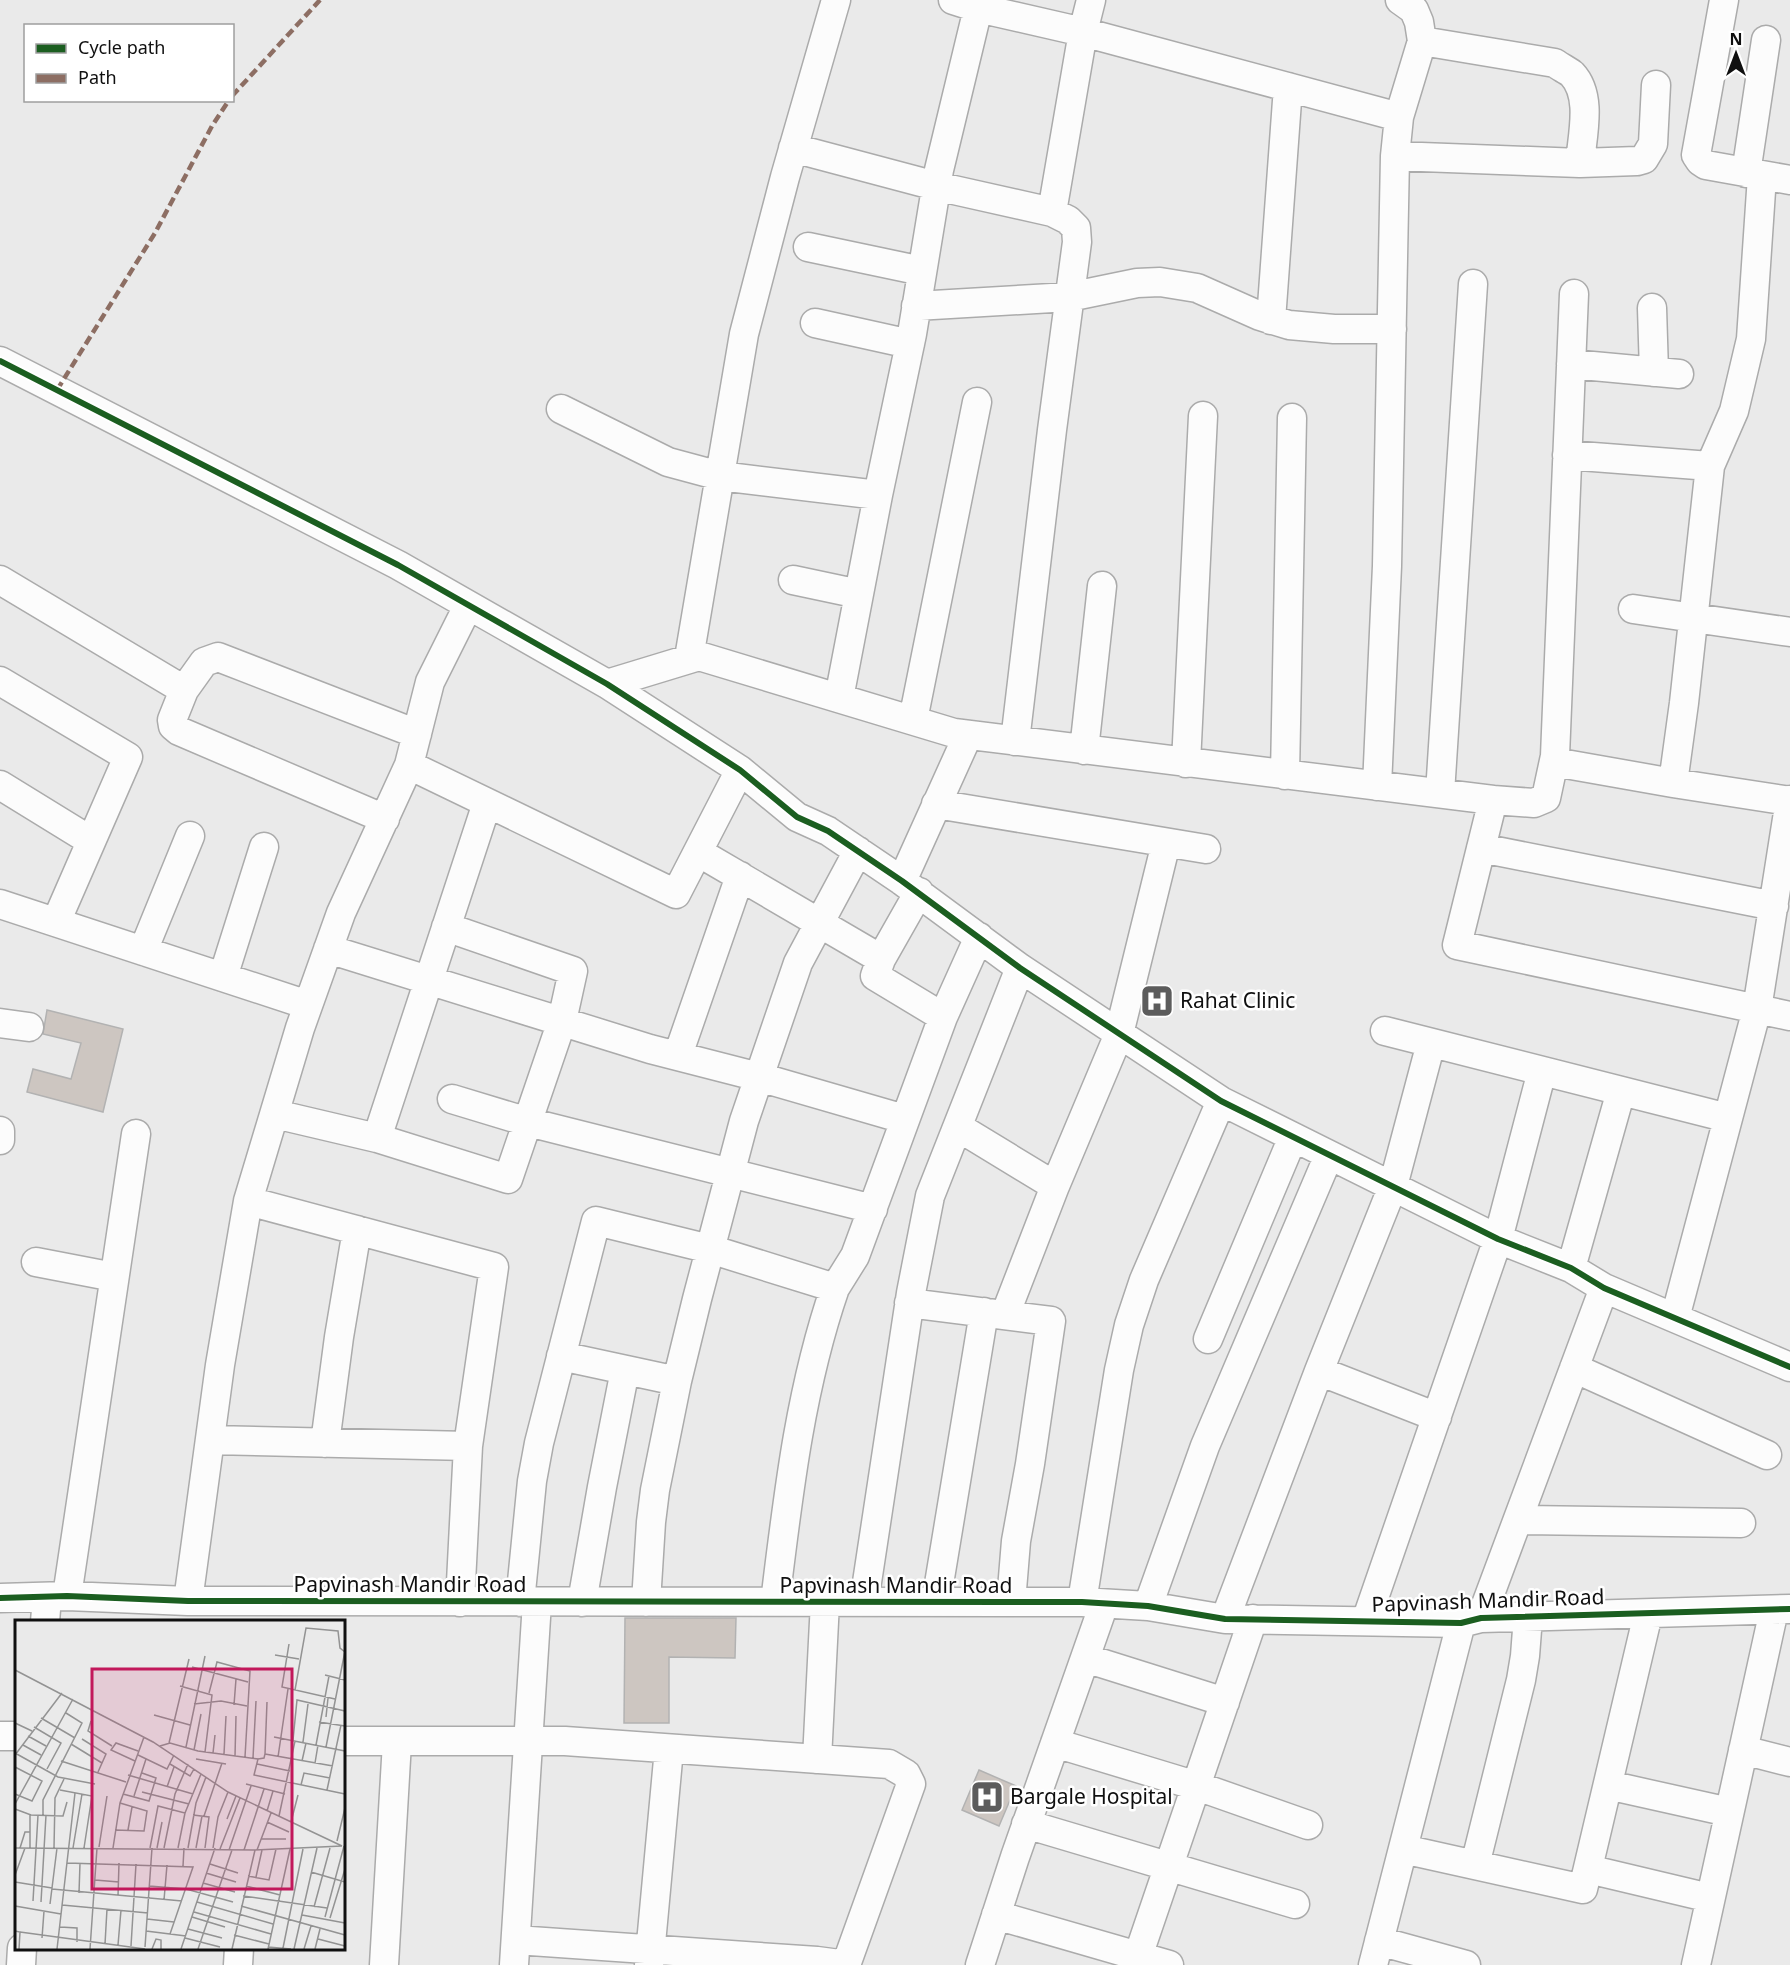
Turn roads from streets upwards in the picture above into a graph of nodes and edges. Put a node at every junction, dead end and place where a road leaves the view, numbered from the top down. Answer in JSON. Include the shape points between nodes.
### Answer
{"nodes":[{"id":1,"x":836,"y":0,"type":"edge"},
{"id":2,"x":1091,"y":0,"type":"edge"},
{"id":3,"x":1400,"y":0,"type":"edge"},
{"id":4,"x":1724,"y":0,"type":"edge"},
{"id":5,"x":970,"y":3,"type":"edge"},
{"id":6,"x":1083,"y":32,"type":"junction"},
{"id":7,"x":1766,"y":39,"type":"dead end"},
{"id":8,"x":1422,"y":41,"type":"junction"},
{"id":9,"x":1656,"y":85,"type":"dead end"},
{"id":10,"x":1288,"y":87,"type":"junction"},
{"id":11,"x":1398,"y":117,"type":"junction"},
{"id":12,"x":793,"y":148,"type":"junction"},
{"id":13,"x":1395,"y":156,"type":"junction"},
{"id":14,"x":1580,"y":163,"type":"junction"},
{"id":15,"x":1754,"y":174,"type":"junction"},
{"id":16,"x":1790,"y":180,"type":"edge"},
{"id":17,"x":936,"y":186,"type":"junction"},
{"id":18,"x":1052,"y":212,"type":"junction"},
{"id":19,"x":808,"y":247,"type":"dead end"},
{"id":20,"x":922,"y":271,"type":"junction"},
{"id":21,"x":1473,"y":284,"type":"dead end"},
{"id":22,"x":1574,"y":294,"type":"dead end"},
{"id":23,"x":1070,"y":297,"type":"junction"},
{"id":24,"x":916,"y":306,"type":"junction"},
{"id":25,"x":1652,"y":308,"type":"dead end"},
{"id":26,"x":1271,"y":320,"type":"junction"},
{"id":27,"x":815,"y":323,"type":"dead end"},
{"id":28,"x":1392,"y":329,"type":"junction"},
{"id":29,"x":910,"y":344,"type":"junction"},
{"id":30,"x":0,"y":361,"type":"edge"},
{"id":31,"x":1571,"y":364,"type":"junction"},
{"id":32,"x":977,"y":402,"type":"dead end"},
{"id":33,"x":561,"y":409,"type":"dead end"},
{"id":34,"x":1203,"y":416,"type":"dead end"},
{"id":35,"x":1292,"y":418,"type":"dead end"},
{"id":36,"x":1567,"y":455,"type":"junction"},
{"id":37,"x":1710,"y":466,"type":"junction"},
{"id":38,"x":720,"y":476,"type":"junction"},
{"id":39,"x":878,"y":495,"type":"junction"},
{"id":40,"x":0,"y":580,"type":"edge"},
{"id":41,"x":793,"y":580,"type":"dead end"},
{"id":42,"x":1102,"y":586,"type":"dead end"},
{"id":43,"x":859,"y":594,"type":"junction"},
{"id":44,"x":468,"y":606,"type":"junction"},
{"id":45,"x":1633,"y":609,"type":"dead end"},
{"id":46,"x":1693,"y":617,"type":"junction"},
{"id":47,"x":1790,"y":632,"type":"edge"},
{"id":48,"x":689,"y":658,"type":"junction"},
{"id":49,"x":0,"y":681,"type":"edge"},
{"id":50,"x":607,"y":684,"type":"junction"},
{"id":51,"x":184,"y":690,"type":"junction"},
{"id":52,"x":839,"y":698,"type":"junction"},
{"id":53,"x":913,"y":720,"type":"junction"},
{"id":54,"x":417,"y":734,"type":"junction"},
{"id":55,"x":968,"y":735,"type":"junction"},
{"id":56,"x":1015,"y":741,"type":"junction"},
{"id":57,"x":1084,"y":750,"type":"junction"},
{"id":58,"x":1554,"y":762,"type":"junction"},
{"id":59,"x":1186,"y":763,"type":"junction"},
{"id":60,"x":409,"y":765,"type":"junction"},
{"id":61,"x":740,"y":770,"type":"junction"},
{"id":62,"x":1285,"y":775,"type":"junction"},
{"id":63,"x":1672,"y":783,"type":"junction"},
{"id":64,"x":0,"y":785,"type":"edge"},
{"id":65,"x":1377,"y":786,"type":"junction"},
{"id":66,"x":1440,"y":794,"type":"junction"},
{"id":67,"x":1492,"y":800,"type":"junction"},
{"id":68,"x":1790,"y":800,"type":"edge"},
{"id":69,"x":487,"y":803,"type":"junction"},
{"id":70,"x":936,"y":804,"type":"junction"},
{"id":71,"x":385,"y":819,"type":"junction"},
{"id":72,"x":190,"y":836,"type":"dead end"},
{"id":73,"x":91,"y":841,"type":"junction"},
{"id":74,"x":1166,"y":843,"type":"junction"},
{"id":75,"x":264,"y":846,"type":"dead end"},
{"id":76,"x":1481,"y":848,"type":"junction"},
{"id":77,"x":1206,"y":849,"type":"dead end"},
{"id":78,"x":858,"y":851,"type":"junction"},
{"id":79,"x":698,"y":852,"type":"junction"},
{"id":80,"x":740,"y":876,"type":"junction"},
{"id":81,"x":910,"y":886,"type":"junction"},
{"id":82,"x":0,"y":904,"type":"edge"},
{"id":83,"x":1773,"y":906,"type":"junction"},
{"id":84,"x":56,"y":922,"type":"junction"},
{"id":85,"x":820,"y":922,"type":"junction"},
{"id":86,"x":446,"y":927,"type":"junction"},
{"id":87,"x":979,"y":937,"type":"junction"},
{"id":88,"x":328,"y":949,"type":"junction"},
{"id":89,"x":142,"y":951,"type":"junction"},
{"id":90,"x":881,"y":959,"type":"junction"},
{"id":91,"x":1020,"y":968,"type":"junction"},
{"id":92,"x":223,"y":977,"type":"junction"},
{"id":93,"x":429,"y":980,"type":"junction"},
{"id":94,"x":308,"y":1005,"type":"junction"},
{"id":95,"x":1757,"y":1009,"type":"junction"},
{"id":96,"x":1790,"y":1016,"type":"edge"},
{"id":97,"x":943,"y":1017,"type":"junction"},
{"id":98,"x":562,"y":1021,"type":"junction"},
{"id":99,"x":0,"y":1023,"type":"edge"},
{"id":100,"x":29,"y":1027,"type":"dead end"},
{"id":101,"x":1385,"y":1031,"type":"dead end"},
{"id":102,"x":1119,"y":1034,"type":"junction"},
{"id":103,"x":1431,"y":1043,"type":"junction"},
{"id":104,"x":678,"y":1055,"type":"junction"},
{"id":105,"x":1542,"y":1071,"type":"junction"},
{"id":106,"x":759,"y":1077,"type":"junction"},
{"id":107,"x":1621,"y":1091,"type":"junction"},
{"id":108,"x":452,"y":1099,"type":"dead end"},
{"id":109,"x":1221,"y":1101,"type":"junction"},
{"id":110,"x":275,"y":1114,"type":"junction"},
{"id":111,"x":1728,"y":1118,"type":"junction"},
{"id":112,"x":904,"y":1119,"type":"junction"},
{"id":113,"x":528,"y":1122,"type":"junction"},
{"id":114,"x":958,"y":1127,"type":"junction"},
{"id":115,"x":0,"y":1131,"type":"edge"},
{"id":116,"x":136,"y":1134,"type":"dead end"},
{"id":117,"x":1293,"y":1137,"type":"junction"},
{"id":118,"x":377,"y":1138,"type":"junction"},
{"id":119,"x":0,"y":1140,"type":"edge"},
{"id":120,"x":1329,"y":1155,"type":"junction"},
{"id":121,"x":730,"y":1173,"type":"junction"},
{"id":122,"x":1055,"y":1186,"type":"junction"},
{"id":123,"x":1393,"y":1186,"type":"junction"},
{"id":124,"x":248,"y":1201,"type":"junction"},
{"id":125,"x":873,"y":1209,"type":"junction"},
{"id":126,"x":357,"y":1230,"type":"junction"},
{"id":127,"x":1498,"y":1239,"type":"junction"},
{"id":128,"x":710,"y":1249,"type":"junction"},
{"id":129,"x":36,"y":1262,"type":"dead end"},
{"id":130,"x":1571,"y":1268,"type":"junction"},
{"id":131,"x":114,"y":1277,"type":"junction"},
{"id":132,"x":835,"y":1288,"type":"junction"},
{"id":133,"x":1604,"y":1288,"type":"junction"},
{"id":134,"x":909,"y":1303,"type":"junction"},
{"id":135,"x":995,"y":1313,"type":"junction"},
{"id":136,"x":1675,"y":1318,"type":"junction"},
{"id":137,"x":1208,"y":1339,"type":"dead end"},
{"id":138,"x":561,"y":1356,"type":"junction"},
{"id":139,"x":1788,"y":1358,"type":"edge"},
{"id":140,"x":1574,"y":1368,"type":"junction"},
{"id":141,"x":625,"y":1370,"type":"junction"},
{"id":142,"x":1319,"y":1371,"type":"junction"},
{"id":143,"x":677,"y":1382,"type":"junction"},
{"id":144,"x":1437,"y":1417,"type":"junction"},
{"id":145,"x":210,"y":1440,"type":"junction"},
{"id":146,"x":325,"y":1443,"type":"junction"},
{"id":147,"x":468,"y":1446,"type":"junction"},
{"id":148,"x":1767,"y":1455,"type":"dead end"},
{"id":149,"x":1518,"y":1520,"type":"junction"},
{"id":150,"x":1741,"y":1522,"type":"dead end"},
{"id":151,"x":0,"y":1598,"type":"edge"},
{"id":152,"x":188,"y":1601,"type":"junction"},
{"id":153,"x":460,"y":1602,"type":"junction"},
{"id":154,"x":528,"y":1602,"type":"junction"},
{"id":155,"x":582,"y":1602,"type":"junction"},
{"id":156,"x":646,"y":1602,"type":"junction"},
{"id":157,"x":775,"y":1602,"type":"junction"},
{"id":158,"x":825,"y":1602,"type":"junction"},
{"id":159,"x":864,"y":1602,"type":"junction"},
{"id":160,"x":936,"y":1602,"type":"junction"},
{"id":161,"x":1011,"y":1602,"type":"junction"},
{"id":162,"x":1093,"y":1603,"type":"junction"},
{"id":163,"x":53,"y":1605,"type":"edge"},
{"id":164,"x":1148,"y":1606,"type":"junction"},
{"id":165,"x":1782,"y":1609,"type":"edge"},
{"id":166,"x":1648,"y":1614,"type":"junction"},
{"id":167,"x":1528,"y":1617,"type":"junction"},
{"id":168,"x":1239,"y":1619,"type":"junction"},
{"id":169,"x":1366,"y":1621,"type":"junction"},
{"id":170,"x":1471,"y":1621,"type":"junction"},
{"id":171,"x":1085,"y":1658,"type":"junction"},
{"id":172,"x":1225,"y":1702,"type":"junction"},
{"id":173,"x":345,"y":1741,"type":"edge"},
{"id":174,"x":528,"y":1741,"type":"junction"},
{"id":175,"x":397,"y":1742,"type":"junction"},
{"id":176,"x":1055,"y":1743,"type":"junction"},
{"id":177,"x":669,"y":1749,"type":"junction"},
{"id":178,"x":1743,"y":1750,"type":"junction"},
{"id":179,"x":817,"y":1759,"type":"junction"},
{"id":180,"x":1790,"y":1762,"type":"edge"},
{"id":181,"x":1608,"y":1785,"type":"junction"},
{"id":182,"x":1197,"y":1786,"type":"junction"},
{"id":183,"x":1729,"y":1812,"type":"junction"},
{"id":184,"x":1026,"y":1824,"type":"junction"},
{"id":185,"x":1308,"y":1825,"type":"dead end"},
{"id":186,"x":1403,"y":1849,"type":"junction"},
{"id":187,"x":1475,"y":1865,"type":"junction"},
{"id":188,"x":1169,"y":1866,"type":"junction"},
{"id":189,"x":1588,"y":1869,"type":"junction"},
{"id":190,"x":1710,"y":1898,"type":"junction"},
{"id":191,"x":1295,"y":1904,"type":"dead end"},
{"id":192,"x":996,"y":1915,"type":"junction"},
{"id":193,"x":22,"y":1950,"type":"edge"},
{"id":194,"x":239,"y":1950,"type":"edge"},
{"id":195,"x":515,"y":1952,"type":"edge"},
{"id":196,"x":1376,"y":1953,"type":"edge"},
{"id":197,"x":650,"y":1957,"type":"edge"},
{"id":198,"x":1136,"y":1960,"type":"edge"},
{"id":199,"x":21,"y":1965,"type":"edge"},
{"id":200,"x":238,"y":1965,"type":"edge"},
{"id":201,"x":384,"y":1965,"type":"edge"},
{"id":202,"x":846,"y":1965,"type":"edge"},
{"id":203,"x":980,"y":1965,"type":"edge"},
{"id":204,"x":1169,"y":1965,"type":"edge"},
{"id":205,"x":1466,"y":1965,"type":"edge"},
{"id":206,"x":1696,"y":1965,"type":"edge"}],
"edges":[{"from":1,"to":12,"type":"street"},
{"from":2,"to":6,"type":"street"},
{"from":3,"to":8,"type":"street","via":[[1413,10]]},
{"from":4,"to":15,"type":"street","via":[[1696,155],[1706,165]]},
{"from":5,"to":6,"type":"street"},
{"from":5,"to":17,"type":"street"},
{"from":6,"to":10,"type":"street"},
{"from":6,"to":18,"type":"street"},
{"from":7,"to":15,"type":"street"},
{"from":8,"to":11,"type":"street"},
{"from":8,"to":14,"type":"street","via":[[1555,63],[1572,74],[1584,107]]},
{"from":9,"to":14,"type":"street","via":[[1653,144],[1644,159]]},
{"from":10,"to":11,"type":"street"},
{"from":10,"to":26,"type":"street"},
{"from":11,"to":13,"type":"street"},
{"from":12,"to":17,"type":"street"},
{"from":12,"to":38,"type":"street","via":[[744,334]]},
{"from":13,"to":14,"type":"street"},
{"from":13,"to":28,"type":"street"},
{"from":15,"to":16,"type":"street"},
{"from":15,"to":37,"type":"street","via":[[1751,339],[1734,411]]},
{"from":17,"to":18,"type":"street"},
{"from":17,"to":20,"type":"street"},
{"from":18,"to":23,"type":"street","via":[[1076,228]]},
{"from":19,"to":20,"type":"street"},
{"from":20,"to":24,"type":"street"},
{"from":21,"to":66,"type":"street"},
{"from":22,"to":31,"type":"street"},
{"from":23,"to":24,"type":"street"},
{"from":23,"to":26,"type":"street","via":[[1160,282],[1197,288]]},
{"from":23,"to":56,"type":"street"},
{"from":24,"to":29,"type":"street"},
{"from":25,"to":31,"type":"street","via":[[1667,373]]},
{"from":26,"to":28,"type":"street","via":[[1334,329]]},
{"from":27,"to":29,"type":"street"},
{"from":28,"to":65,"type":"street"},
{"from":29,"to":39,"type":"street"},
{"from":30,"to":44,"type":"street","via":[[399,565]]},
{"from":31,"to":36,"type":"street"},
{"from":32,"to":53,"type":"street"},
{"from":33,"to":38,"type":"street","via":[[669,462]]},
{"from":34,"to":59,"type":"street"},
{"from":35,"to":62,"type":"street"},
{"from":36,"to":37,"type":"street"},
{"from":36,"to":58,"type":"street"},
{"from":37,"to":46,"type":"street"},
{"from":38,"to":39,"type":"street"},
{"from":38,"to":48,"type":"street"},
{"from":39,"to":43,"type":"street"},
{"from":40,"to":51,"type":"street"},
{"from":41,"to":43,"type":"street"},
{"from":42,"to":57,"type":"street"},
{"from":43,"to":52,"type":"street"},
{"from":44,"to":50,"type":"street"},
{"from":44,"to":54,"type":"street","via":[[430,682]]},
{"from":45,"to":46,"type":"street"},
{"from":46,"to":47,"type":"street"},
{"from":46,"to":63,"type":"street"},
{"from":48,"to":50,"type":"street"},
{"from":48,"to":52,"type":"street","via":[[699,656]]},
{"from":49,"to":73,"type":"street","via":[[128,757]]},
{"from":50,"to":61,"type":"street"},
{"from":51,"to":54,"type":"street","via":[[204,662],[218,657]]},
{"from":51,"to":71,"type":"street","via":[[172,720],[179,731]]},
{"from":52,"to":53,"type":"street"},
{"from":53,"to":55,"type":"street"},
{"from":54,"to":60,"type":"street"},
{"from":55,"to":56,"type":"street"},
{"from":55,"to":70,"type":"street"},
{"from":56,"to":57,"type":"street"},
{"from":57,"to":59,"type":"street"},
{"from":58,"to":63,"type":"street"},
{"from":58,"to":67,"type":"street","via":[[1546,798],[1534,803]]},
{"from":59,"to":62,"type":"street"},
{"from":60,"to":69,"type":"street"},
{"from":60,"to":71,"type":"street"},
{"from":61,"to":78,"type":"street","via":[[797,817]]},
{"from":61,"to":79,"type":"street"},
{"from":62,"to":65,"type":"street"},
{"from":63,"to":68,"type":"street"},
{"from":64,"to":73,"type":"street"},
{"from":65,"to":66,"type":"street"},
{"from":66,"to":67,"type":"street"},
{"from":67,"to":76,"type":"street"},
{"from":68,"to":83,"type":"street"},
{"from":69,"to":79,"type":"street","via":[[676,894]]},
{"from":69,"to":86,"type":"street"},
{"from":70,"to":74,"type":"street"},
{"from":70,"to":81,"type":"street"},
{"from":71,"to":88,"type":"street"},
{"from":72,"to":89,"type":"street"},
{"from":73,"to":84,"type":"street"},
{"from":74,"to":77,"type":"street"},
{"from":74,"to":102,"type":"street"},
{"from":75,"to":92,"type":"street"},
{"from":76,"to":83,"type":"street"},
{"from":76,"to":95,"type":"street","via":[[1457,945]]},
{"from":78,"to":81,"type":"street"},
{"from":78,"to":85,"type":"street"},
{"from":79,"to":80,"type":"street"},
{"from":80,"to":85,"type":"street"},
{"from":80,"to":104,"type":"street"},
{"from":81,"to":87,"type":"street"},
{"from":81,"to":90,"type":"street"},
{"from":82,"to":84,"type":"street"},
{"from":83,"to":95,"type":"street"},
{"from":84,"to":89,"type":"street"},
{"from":85,"to":90,"type":"street"},
{"from":85,"to":106,"type":"street","via":[[798,963]]},
{"from":86,"to":93,"type":"street"},
{"from":86,"to":98,"type":"street","via":[[573,971]]},
{"from":87,"to":91,"type":"street"},
{"from":87,"to":97,"type":"street"},
{"from":88,"to":93,"type":"street"},
{"from":88,"to":94,"type":"street"},
{"from":89,"to":92,"type":"street"},
{"from":90,"to":97,"type":"street","via":[[875,976]]},
{"from":91,"to":102,"type":"street"},
{"from":91,"to":114,"type":"street"},
{"from":92,"to":94,"type":"street"},
{"from":93,"to":98,"type":"street"},
{"from":93,"to":118,"type":"street"},
{"from":94,"to":110,"type":"street"},
{"from":95,"to":96,"type":"street"},
{"from":95,"to":111,"type":"street"},
{"from":97,"to":112,"type":"street"},
{"from":98,"to":104,"type":"street"},
{"from":98,"to":113,"type":"street"},
{"from":99,"to":100,"type":"street"},
{"from":101,"to":103,"type":"street"},
{"from":102,"to":109,"type":"street"},
{"from":102,"to":122,"type":"street"},
{"from":103,"to":105,"type":"street"},
{"from":103,"to":123,"type":"street"},
{"from":104,"to":106,"type":"street"},
{"from":105,"to":107,"type":"street"},
{"from":105,"to":127,"type":"street"},
{"from":106,"to":112,"type":"street"},
{"from":106,"to":121,"type":"street"},
{"from":107,"to":111,"type":"street"},
{"from":107,"to":130,"type":"street"},
{"from":108,"to":113,"type":"street"},
{"from":109,"to":117,"type":"street"},
{"from":109,"to":162,"type":"street","via":[[1144,1280],[1129,1325],[1119,1370]]},
{"from":110,"to":118,"type":"street"},
{"from":110,"to":124,"type":"street"},
{"from":111,"to":136,"type":"street"},
{"from":112,"to":125,"type":"street"},
{"from":113,"to":118,"type":"street","via":[[508,1179]]},
{"from":113,"to":121,"type":"street"},
{"from":114,"to":122,"type":"street"},
{"from":114,"to":134,"type":"street","via":[[930,1196]]},
{"from":115,"to":119,"type":"street"},
{"from":116,"to":131,"type":"street"},
{"from":117,"to":120,"type":"street"},
{"from":117,"to":137,"type":"street"},
{"from":120,"to":123,"type":"street"},
{"from":120,"to":164,"type":"street","via":[[1205,1446]]},
{"from":121,"to":125,"type":"street"},
{"from":121,"to":128,"type":"street"},
{"from":122,"to":135,"type":"street"},
{"from":123,"to":127,"type":"street"},
{"from":123,"to":142,"type":"street"},
{"from":124,"to":126,"type":"street"},
{"from":124,"to":145,"type":"street"},
{"from":125,"to":132,"type":"street","via":[[855,1256]]},
{"from":126,"to":146,"type":"street"},
{"from":126,"to":147,"type":"street","via":[[494,1267]]},
{"from":127,"to":130,"type":"street"},
{"from":127,"to":144,"type":"street"},
{"from":128,"to":132,"type":"street"},
{"from":128,"to":138,"type":"street","via":[[596,1221]]},
{"from":128,"to":143,"type":"street"},
{"from":129,"to":131,"type":"street"},
{"from":130,"to":133,"type":"street"},
{"from":131,"to":163,"type":"street"},
{"from":132,"to":157,"type":"street","via":[[817,1346],[791,1474]]},
{"from":133,"to":136,"type":"street"},
{"from":133,"to":140,"type":"street"},
{"from":134,"to":135,"type":"street"},
{"from":134,"to":159,"type":"street"},
{"from":135,"to":160,"type":"street"},
{"from":135,"to":161,"type":"street","via":[[1051,1321],[1016,1541]]},
{"from":136,"to":139,"type":"street"},
{"from":138,"to":141,"type":"street"},
{"from":138,"to":154,"type":"street","via":[[532,1481]]},
{"from":140,"to":148,"type":"street"},
{"from":140,"to":149,"type":"street"},
{"from":141,"to":143,"type":"street"},
{"from":141,"to":155,"type":"street"},
{"from":142,"to":144,"type":"street"},
{"from":142,"to":168,"type":"street"},
{"from":143,"to":156,"type":"street","via":[[655,1490]]},
{"from":144,"to":169,"type":"street"},
{"from":145,"to":146,"type":"street"},
{"from":145,"to":152,"type":"street"},
{"from":146,"to":147,"type":"street"},
{"from":147,"to":153,"type":"street"},
{"from":149,"to":150,"type":"street"},
{"from":149,"to":170,"type":"street"},
{"from":151,"to":163,"type":"street","name":"Papvinash Mandir Road"},
{"from":152,"to":153,"type":"street","name":"Papvinash Mandir Road"},
{"from":152,"to":163,"type":"street","name":"Papvinash Mandir Road"},
{"from":153,"to":154,"type":"street","name":"Papvinash Mandir Road"},
{"from":154,"to":155,"type":"street","name":"Papvinash Mandir Road"},
{"from":154,"to":174,"type":"street"},
{"from":155,"to":156,"type":"street","name":"Papvinash Mandir Road"},
{"from":156,"to":157,"type":"street","name":"Papvinash Mandir Road"},
{"from":157,"to":158,"type":"street","name":"Papvinash Mandir Road"},
{"from":158,"to":159,"type":"street","name":"Papvinash Mandir Road"},
{"from":158,"to":179,"type":"street"},
{"from":159,"to":160,"type":"street","name":"Papvinash Mandir Road"},
{"from":160,"to":161,"type":"street","name":"Papvinash Mandir Road"},
{"from":161,"to":162,"type":"street","name":"Papvinash Mandir Road"},
{"from":162,"to":164,"type":"street","name":"Papvinash Mandir Road"},
{"from":162,"to":171,"type":"street"},
{"from":164,"to":168,"type":"street","name":"Papvinash Mandir Road"},
{"from":165,"to":166,"type":"street","name":"Papvinash Mandir Road"},
{"from":165,"to":178,"type":"street"},
{"from":166,"to":167,"type":"street","name":"Papvinash Mandir Road"},
{"from":166,"to":181,"type":"street"},
{"from":167,"to":170,"type":"street","name":"Papvinash Mandir Road"},
{"from":167,"to":187,"type":"street","via":[[1521,1680]]},
{"from":168,"to":169,"type":"street","name":"Papvinash Mandir Road"},
{"from":168,"to":172,"type":"street"},
{"from":169,"to":170,"type":"street","name":"Papvinash Mandir Road"},
{"from":170,"to":186,"type":"street"},
{"from":171,"to":172,"type":"street"},
{"from":171,"to":176,"type":"street"},
{"from":172,"to":182,"type":"street"},
{"from":173,"to":175,"type":"street"},
{"from":174,"to":175,"type":"street"},
{"from":174,"to":177,"type":"street"},
{"from":174,"to":195,"type":"street"},
{"from":175,"to":201,"type":"street"},
{"from":176,"to":182,"type":"street"},
{"from":176,"to":184,"type":"street"},
{"from":177,"to":179,"type":"street"},
{"from":177,"to":197,"type":"street"},
{"from":178,"to":180,"type":"street"},
{"from":178,"to":183,"type":"street"},
{"from":179,"to":202,"type":"street","via":[[889,1764],[906,1774],[911,1784]]},
{"from":181,"to":183,"type":"street"},
{"from":181,"to":189,"type":"street"},
{"from":182,"to":185,"type":"street"},
{"from":182,"to":188,"type":"street"},
{"from":183,"to":190,"type":"street"},
{"from":184,"to":188,"type":"street"},
{"from":184,"to":192,"type":"street"},
{"from":186,"to":187,"type":"street"},
{"from":186,"to":196,"type":"street"},
{"from":187,"to":189,"type":"street","via":[[1583,1889]]},
{"from":188,"to":191,"type":"street"},
{"from":188,"to":198,"type":"street"},
{"from":189,"to":190,"type":"street"},
{"from":190,"to":206,"type":"street"},
{"from":192,"to":198,"type":"street"},
{"from":192,"to":203,"type":"street"},
{"from":193,"to":199,"type":"street"},
{"from":194,"to":200,"type":"street"},
{"from":195,"to":197,"type":"street"},
{"from":196,"to":205,"type":"street"},
{"from":197,"to":202,"type":"street","via":[[817,1960]]},
{"from":198,"to":204,"type":"street"}]}
